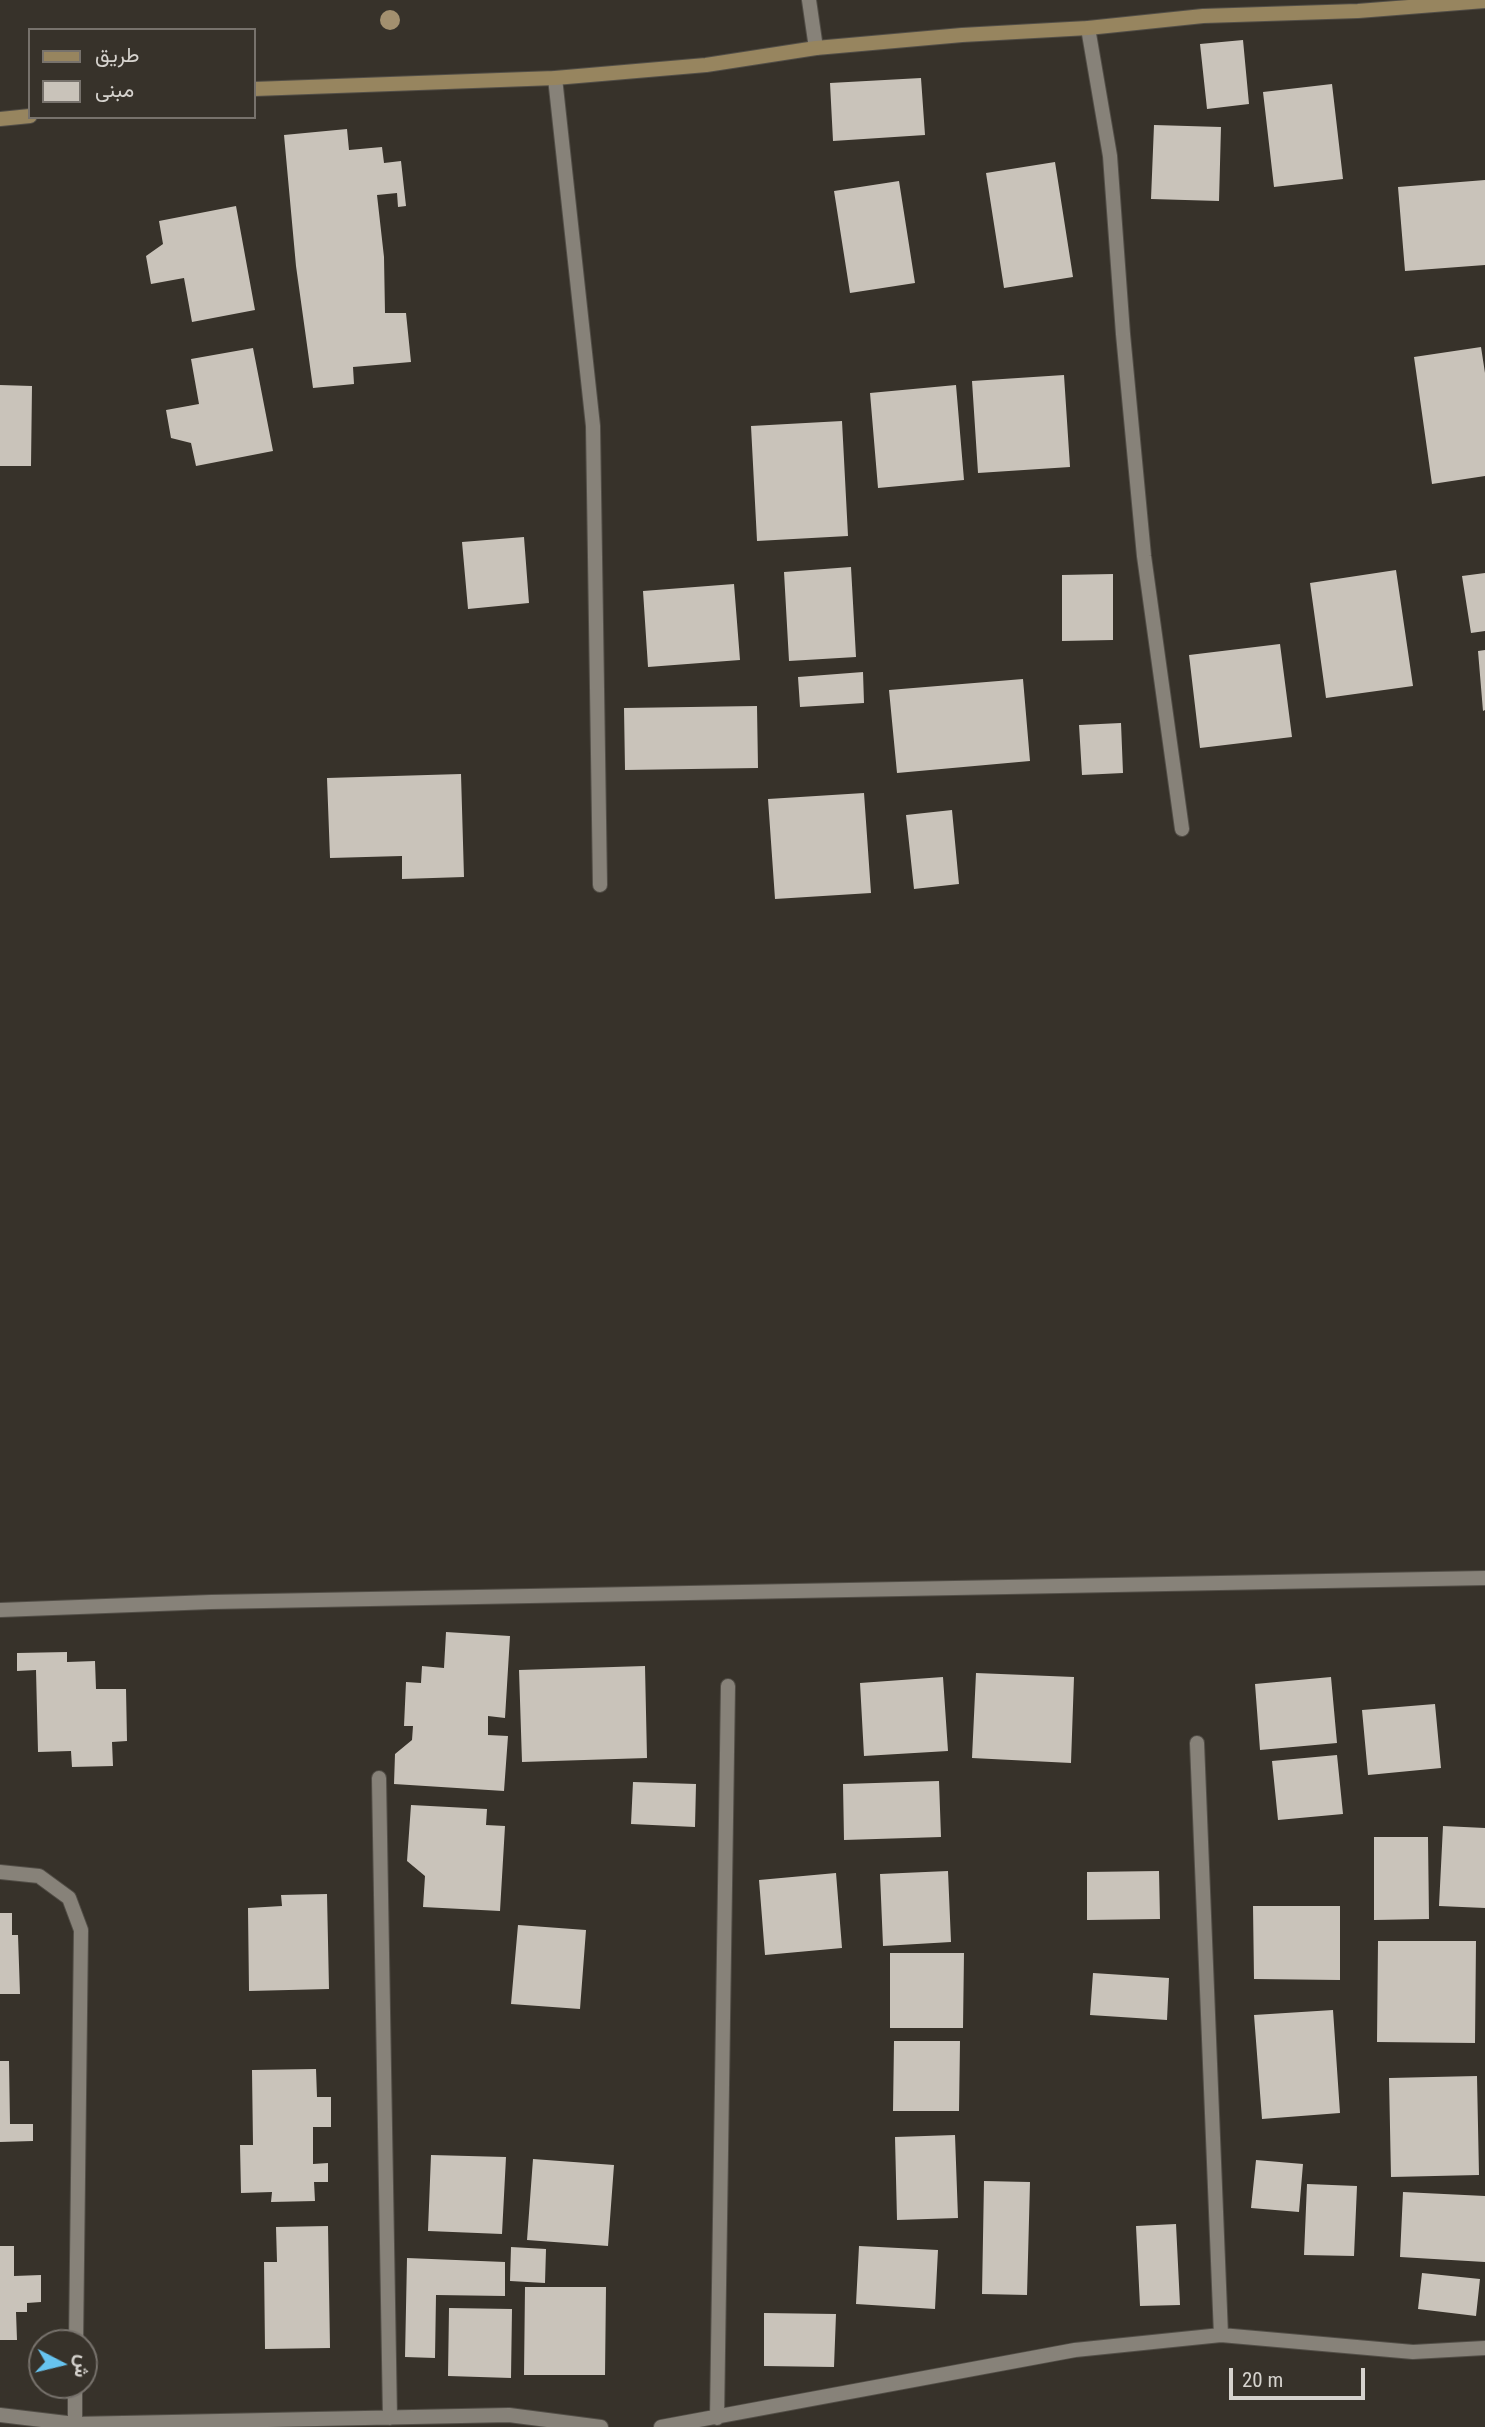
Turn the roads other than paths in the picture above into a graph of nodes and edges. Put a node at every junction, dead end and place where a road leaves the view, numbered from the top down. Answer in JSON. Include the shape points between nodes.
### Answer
{"nodes":[{"id":1,"x":808,"y":0,"type":"edge"},
{"id":2,"x":1485,"y":1,"type":"edge"},
{"id":3,"x":1088,"y":28,"type":"junction"},
{"id":4,"x":816,"y":48,"type":"junction"},
{"id":5,"x":555,"y":78,"type":"junction"},
{"id":6,"x":256,"y":89,"type":"edge"},
{"id":7,"x":28,"y":116,"type":"edge"},
{"id":8,"x":0,"y":119,"type":"edge"},
{"id":9,"x":1182,"y":829,"type":"dead end"},
{"id":10,"x":600,"y":885,"type":"dead end"},
{"id":11,"x":1485,"y":1578,"type":"edge"},
{"id":12,"x":0,"y":1609,"type":"edge"},
{"id":13,"x":728,"y":1686,"type":"dead end"},
{"id":14,"x":1197,"y":1743,"type":"dead end"},
{"id":15,"x":379,"y":1778,"type":"dead end"},
{"id":16,"x":0,"y":1872,"type":"edge"},
{"id":17,"x":76,"y":2329,"type":"edge"},
{"id":18,"x":1221,"y":2335,"type":"junction"},
{"id":19,"x":1485,"y":2348,"type":"edge"},
{"id":20,"x":75,"y":2399,"type":"edge"},
{"id":21,"x":0,"y":2415,"type":"edge"},
{"id":22,"x":390,"y":2418,"type":"junction"},
{"id":23,"x":717,"y":2418,"type":"junction"},
{"id":24,"x":75,"y":2424,"type":"junction"},
{"id":25,"x":601,"y":2427,"type":"edge"},
{"id":26,"x":661,"y":2427,"type":"edge"}],
"edges":[{"from":1,"to":4,"type":"street"},
{"from":2,"to":3,"type":"main road","via":[[1203,16]]},
{"from":3,"to":4,"type":"main road"},
{"from":3,"to":9,"type":"street","via":[[1110,156],[1144,556]]},
{"from":4,"to":5,"type":"main road","via":[[706,65]]},
{"from":5,"to":6,"type":"main road"},
{"from":5,"to":10,"type":"street","via":[[593,426]]},
{"from":7,"to":8,"type":"main road"},
{"from":11,"to":12,"type":"street"},
{"from":13,"to":23,"type":"street"},
{"from":14,"to":18,"type":"street"},
{"from":15,"to":22,"type":"street"},
{"from":16,"to":17,"type":"street","via":[[38,1876],[69,1898],[82,1930]]},
{"from":18,"to":19,"type":"street","via":[[1413,2352]]},
{"from":18,"to":23,"type":"street","via":[[1076,2350]]},
{"from":20,"to":24,"type":"street"},
{"from":21,"to":24,"type":"street"},
{"from":22,"to":24,"type":"street"},
{"from":22,"to":25,"type":"street","via":[[509,2415]]},
{"from":23,"to":26,"type":"street"}]}
